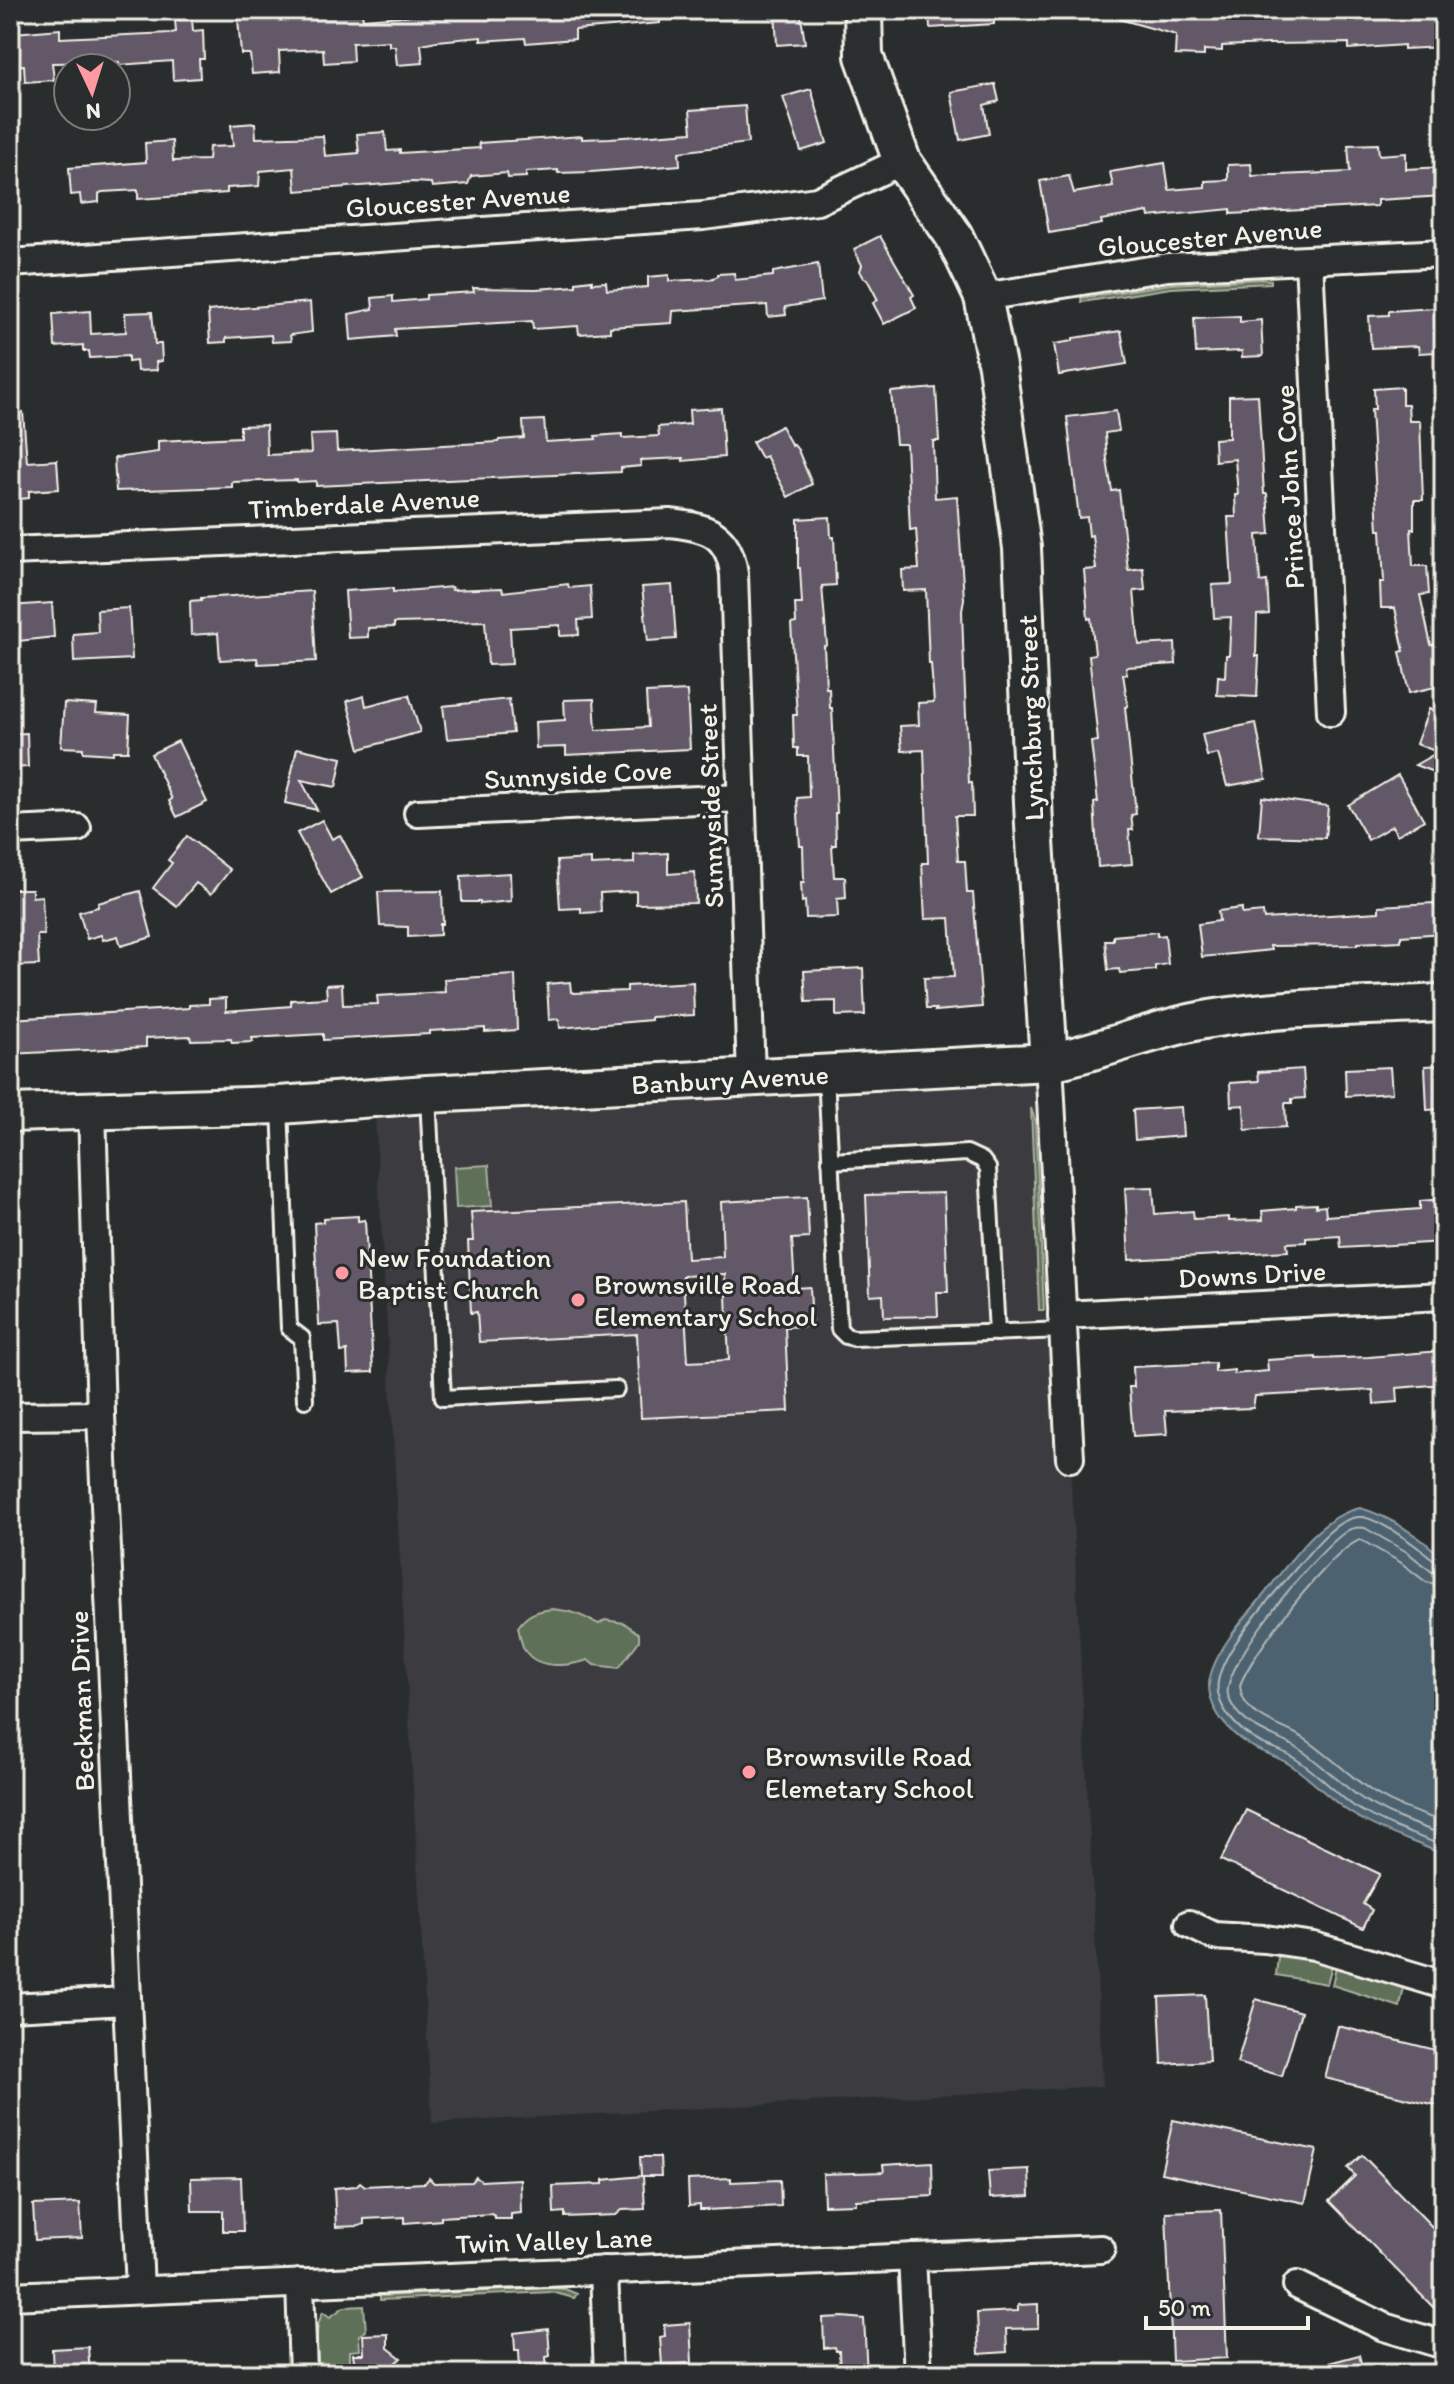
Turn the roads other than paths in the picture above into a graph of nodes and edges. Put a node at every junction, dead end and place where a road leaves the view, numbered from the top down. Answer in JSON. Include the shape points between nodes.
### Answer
{"nodes":[{"id":1,"x":863,"y":10,"type":"edge"},
{"id":2,"x":902,"y":161,"type":"junction"},
{"id":3,"x":1444,"y":253,"type":"edge"},
{"id":4,"x":1309,"y":260,"type":"junction"},
{"id":5,"x":10,"y":263,"type":"edge"},
{"id":6,"x":983,"y":297,"type":"junction"},
{"id":7,"x":718,"y":536,"type":"joint"},
{"id":8,"x":10,"y":551,"type":"edge"},
{"id":9,"x":1331,"y":712,"type":"dead end"},
{"id":10,"x":741,"y":798,"type":"junction"},
{"id":11,"x":418,"y":813,"type":"dead end"},
{"id":12,"x":77,"y":828,"type":"dead end"},
{"id":13,"x":10,"y":831,"type":"edge"},
{"id":14,"x":1444,"y":1003,"type":"edge"},
{"id":15,"x":1049,"y":1062,"type":"junction"},
{"id":16,"x":826,"y":1073,"type":"junction"},
{"id":17,"x":751,"y":1077,"type":"junction"},
{"id":18,"x":427,"y":1094,"type":"junction"},
{"id":19,"x":280,"y":1105,"type":"junction"},
{"id":20,"x":92,"y":1109,"type":"junction"},
{"id":21,"x":10,"y":1113,"type":"edge"},
{"id":22,"x":830,"y":1161,"type":"junction"},
{"id":23,"x":1444,"y":1296,"type":"edge"},
{"id":24,"x":1063,"y":1323,"type":"junction"},
{"id":25,"x":997,"y":1333,"type":"junction"},
{"id":26,"x":616,"y":1389,"type":"dead end"},
{"id":27,"x":305,"y":1400,"type":"dead end"},
{"id":28,"x":101,"y":1415,"type":"junction"},
{"id":29,"x":10,"y":1416,"type":"edge"},
{"id":30,"x":1070,"y":1458,"type":"dead end"},
{"id":31,"x":1189,"y":1924,"type":"dead end"},
{"id":32,"x":1444,"y":1985,"type":"edge"},
{"id":33,"x":126,"y":2001,"type":"junction"},
{"id":34,"x":10,"y":2007,"type":"edge"},
{"id":35,"x":1101,"y":2249,"type":"dead end"},
{"id":36,"x":912,"y":2257,"type":"junction"},
{"id":37,"x":604,"y":2270,"type":"junction"},
{"id":38,"x":300,"y":2283,"type":"junction"},
{"id":39,"x":1297,"y":2285,"type":"dead end"},
{"id":40,"x":140,"y":2290,"type":"junction"},
{"id":41,"x":10,"y":2296,"type":"edge"},
{"id":42,"x":1444,"y":2345,"type":"edge"},
{"id":43,"x":303,"y":2374,"type":"edge"},
{"id":44,"x":608,"y":2374,"type":"edge"},
{"id":45,"x":918,"y":2374,"type":"edge"}],
"edges":[{"from":1,"to":2,"type":"street","name":"Lynchburg Street","via":[[864,56]]},
{"from":2,"to":5,"type":"street","name":"Gloucester Avenue","via":[[817,201],[703,216]]},
{"from":2,"to":6,"type":"street","name":"Lynchburg Street","via":[[954,236]]},
{"from":3,"to":4,"type":"street","name":"Gloucester Avenue"},
{"from":4,"to":6,"type":"street","name":"Gloucester Avenue","via":[[1168,267]]},
{"from":4,"to":9,"type":"street","name":"Prince John Cove"},
{"from":6,"to":15,"type":"street","name":"Lynchburg Street","via":[[1020,525]]},
{"from":7,"to":8,"type":"street","name":"Timberdale Avenue","via":[[670,523]]},
{"from":7,"to":10,"type":"street","name":"Sunnyside Street","via":[[734,574]]},
{"from":10,"to":11,"type":"street","name":"Sunnyside Cove"},
{"from":10,"to":17,"type":"street","name":"Sunnyside Street"},
{"from":12,"to":13,"type":"street"},
{"from":14,"to":15,"type":"street","name":"Banbury Avenue","via":[[1211,1019]]},
{"from":15,"to":16,"type":"street","name":"Banbury Avenue"},
{"from":15,"to":24,"type":"street","name":"Lynchburg Street"},
{"from":16,"to":17,"type":"street","name":"Banbury Avenue"},
{"from":16,"to":22,"type":"lane"},
{"from":17,"to":18,"type":"street","name":"Banbury Avenue"},
{"from":18,"to":19,"type":"street","name":"Banbury Avenue"},
{"from":18,"to":26,"type":"lane","via":[[443,1398]]},
{"from":19,"to":20,"type":"street","name":"Banbury Avenue"},
{"from":19,"to":27,"type":"lane","via":[[289,1328],[302,1338]]},
{"from":20,"to":21,"type":"street","name":"Banbury Avenue"},
{"from":20,"to":28,"type":"street","name":"Beckman Drive"},
{"from":22,"to":25,"type":"lane","via":[[967,1153],[982,1160],[988,1168]]},
{"from":22,"to":25,"type":"lane","via":[[839,1329],[854,1338]]},
{"from":23,"to":24,"type":"street","name":"Downs Drive"},
{"from":24,"to":25,"type":"lane"},
{"from":24,"to":30,"type":"street","name":"Lynchburg Street"},
{"from":28,"to":29,"type":"street"},
{"from":28,"to":33,"type":"street","name":"Beckman Drive"},
{"from":31,"to":32,"type":"street","via":[[1214,1936],[1314,1946]]},
{"from":33,"to":34,"type":"street"},
{"from":33,"to":40,"type":"street","name":"Beckman Drive"},
{"from":35,"to":36,"type":"street","name":"Twin Valley Lane"},
{"from":36,"to":37,"type":"street","name":"Twin Valley Lane"},
{"from":36,"to":45,"type":"street"},
{"from":37,"to":38,"type":"street","name":"Twin Valley Lane"},
{"from":37,"to":44,"type":"street"},
{"from":38,"to":40,"type":"street","name":"Twin Valley Lane"},
{"from":38,"to":43,"type":"street"},
{"from":39,"to":42,"type":"street","via":[[1401,2334]]},
{"from":40,"to":41,"type":"street","name":"Twin Valley Lane"}]}
